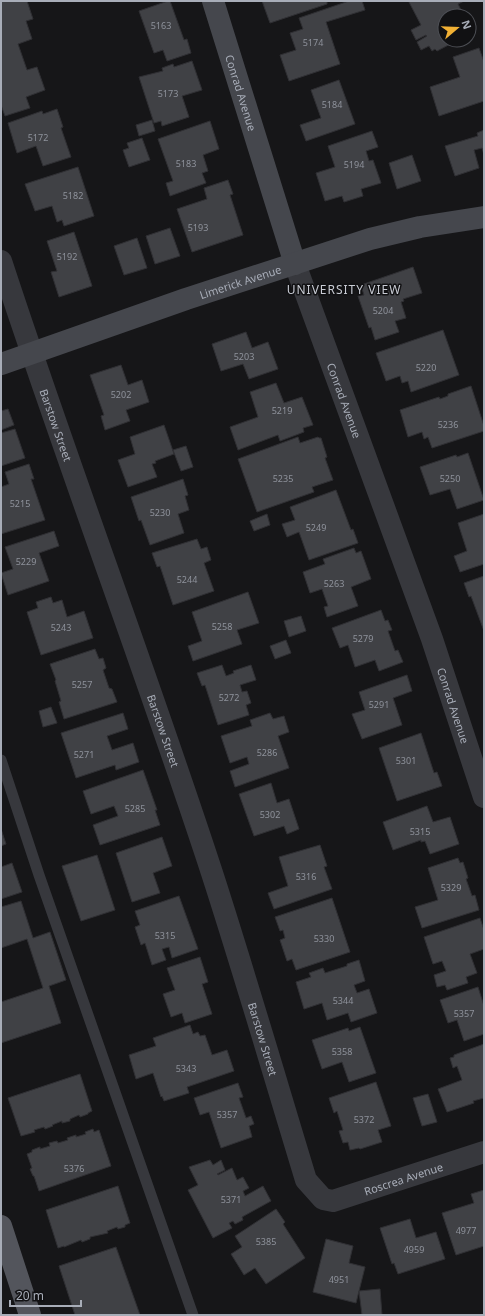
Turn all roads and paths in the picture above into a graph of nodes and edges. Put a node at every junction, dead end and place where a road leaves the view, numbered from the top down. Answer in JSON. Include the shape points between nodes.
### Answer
{"nodes":[{"id":1,"x":213,"y":1,"type":"edge"},
{"id":2,"x":484,"y":217,"type":"edge"},
{"id":3,"x":1,"y":260,"type":"edge"},
{"id":4,"x":295,"y":264,"type":"junction"},
{"id":5,"x":31,"y":353,"type":"junction"},
{"id":6,"x":1,"y":364,"type":"edge"},
{"id":7,"x":1,"y":760,"type":"edge"},
{"id":8,"x":484,"y":797,"type":"edge"},
{"id":9,"x":484,"y":1152,"type":"edge"},
{"id":10,"x":323,"y":1199,"type":"joint"},
{"id":11,"x":1,"y":1226,"type":"edge"},
{"id":12,"x":30,"y":1315,"type":"edge"},
{"id":13,"x":192,"y":1315,"type":"edge"}],
"edges":[{"from":1,"to":4,"type":"street","name":"Conrad Avenue"},
{"from":2,"to":4,"type":"street","name":"Limerick Avenue","via":[[420,227]]},
{"from":3,"to":5,"type":"street","name":"Barstow Street"},
{"from":4,"to":5,"type":"street","name":"Limerick Avenue"},
{"from":4,"to":8,"type":"street","name":"Conrad Avenue","via":[[432,639]]},
{"from":5,"to":6,"type":"street","name":"Limerick Avenue"},
{"from":5,"to":10,"type":"street","name":"Barstow Street","via":[[212,873],[306,1180]]},
{"from":7,"to":13,"type":"lane"},
{"from":9,"to":10,"type":"street","name":"Roscrea Avenue","via":[[333,1201]]},
{"from":11,"to":12,"type":"main road"}]}
